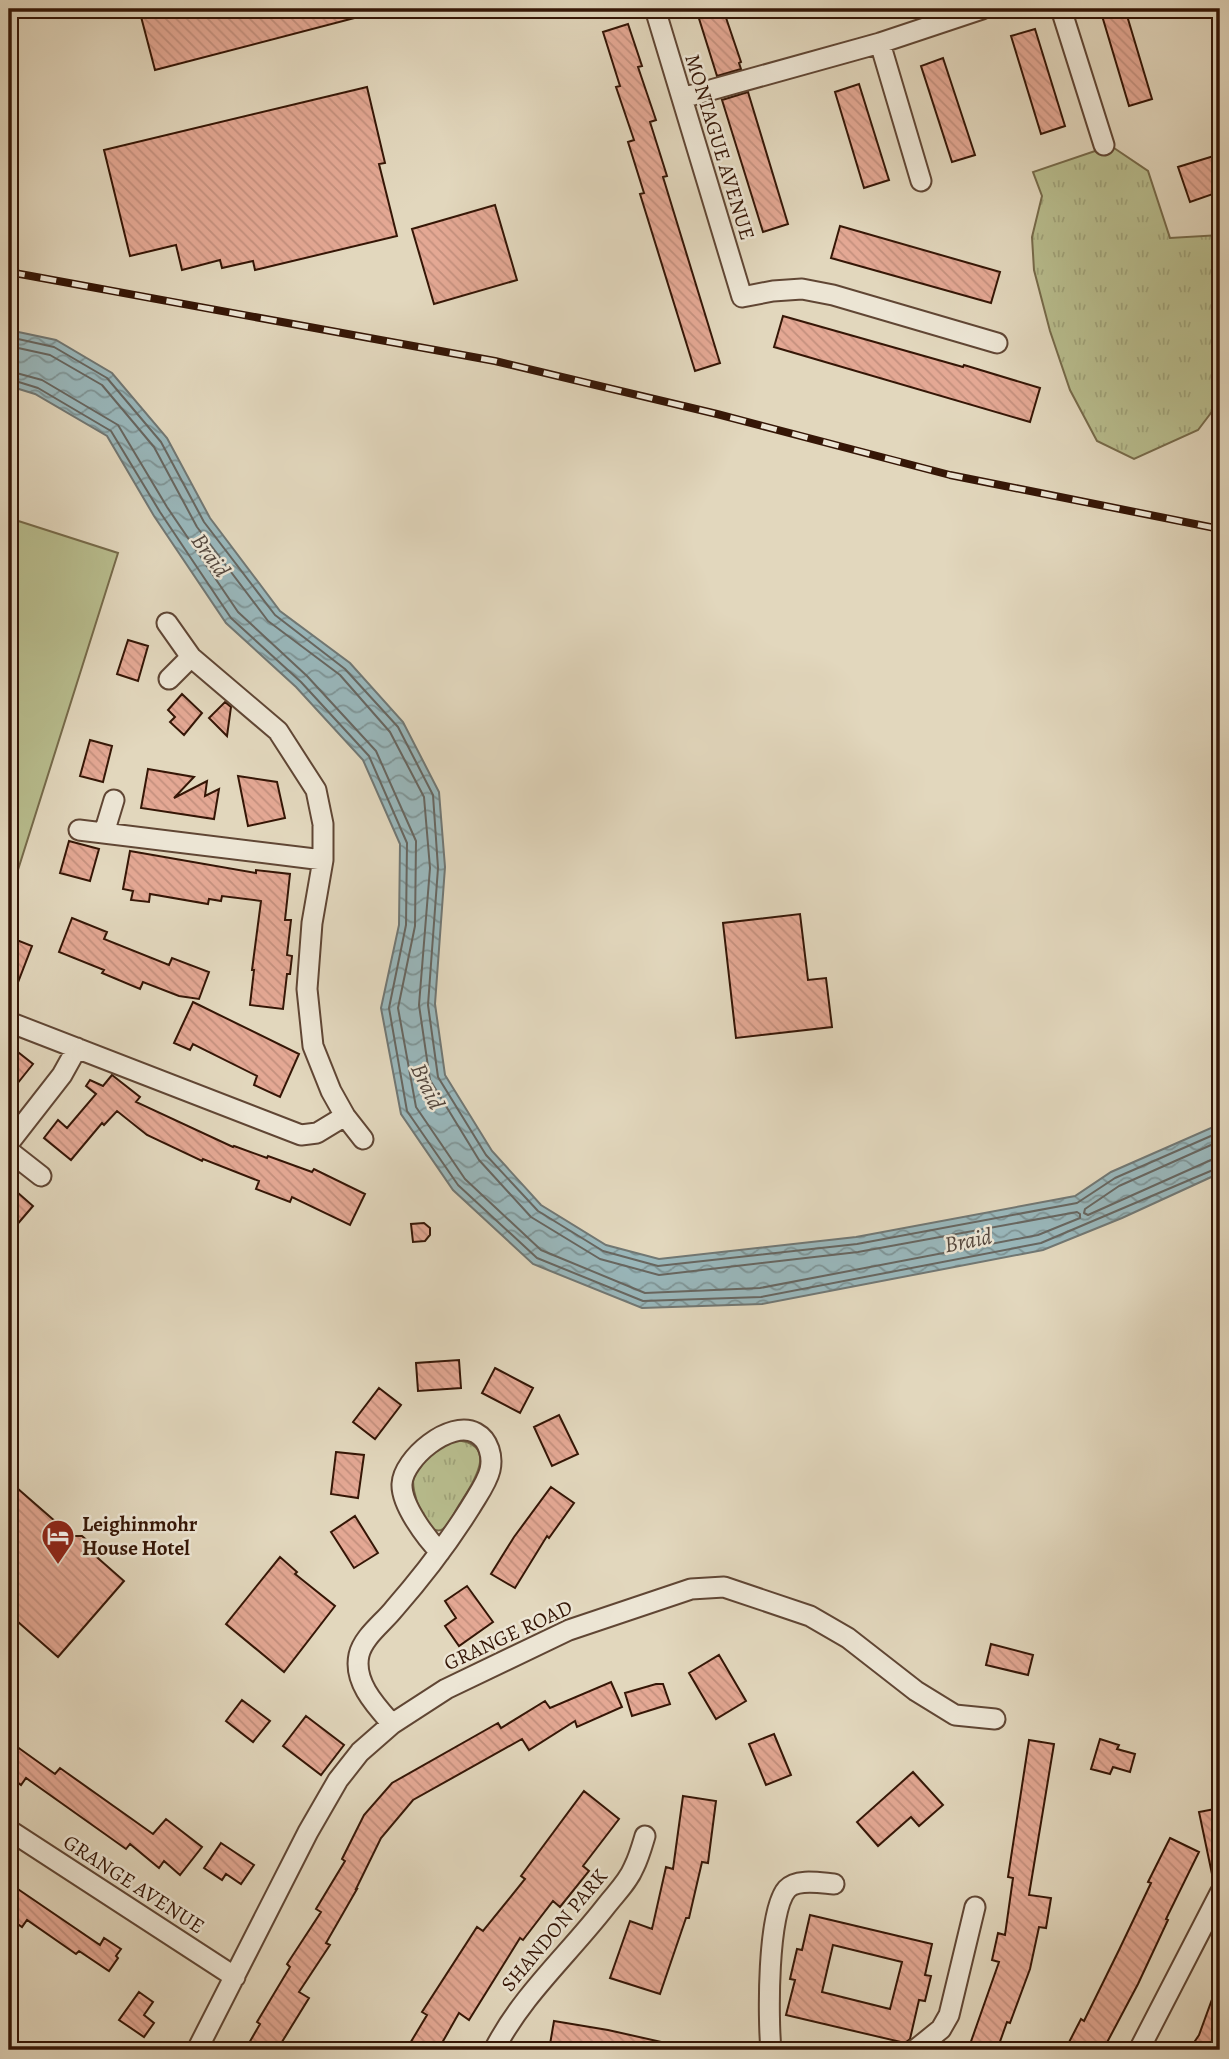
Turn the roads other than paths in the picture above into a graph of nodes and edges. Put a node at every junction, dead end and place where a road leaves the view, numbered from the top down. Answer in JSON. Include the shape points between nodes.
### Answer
{"nodes":[{"id":1,"x":655,"y":9,"type":"edge"},
{"id":2,"x":982,"y":9,"type":"edge"},
{"id":3,"x":1060,"y":9,"type":"edge"},
{"id":4,"x":880,"y":43,"type":"junction"},
{"id":5,"x":682,"y":98,"type":"junction"},
{"id":6,"x":1104,"y":145,"type":"dead end"},
{"id":7,"x":922,"y":181,"type":"dead end"},
{"id":8,"x":997,"y":343,"type":"dead end"},
{"id":9,"x":167,"y":622,"type":"dead end"},
{"id":10,"x":191,"y":657,"type":"junction"},
{"id":11,"x":169,"y":679,"type":"dead end"},
{"id":12,"x":114,"y":800,"type":"dead end"},
{"id":13,"x":79,"y":830,"type":"dead end"},
{"id":14,"x":104,"y":833,"type":"junction"},
{"id":15,"x":323,"y":860,"type":"junction"},
{"id":16,"x":9,"y":1022,"type":"edge"},
{"id":17,"x":77,"y":1048,"type":"junction"},
{"id":18,"x":345,"y":1116,"type":"junction"},
{"id":19,"x":363,"y":1139,"type":"dead end"},
{"id":20,"x":9,"y":1143,"type":"edge"},
{"id":21,"x":9,"y":1151,"type":"edge"},
{"id":22,"x":41,"y":1176,"type":"dead end"},
{"id":23,"x":440,"y":1552,"type":"junction"},
{"id":24,"x":995,"y":1719,"type":"dead end"},
{"id":25,"x":392,"y":1724,"type":"junction"},
{"id":26,"x":9,"y":1830,"type":"edge"},
{"id":27,"x":645,"y":1836,"type":"dead end"},
{"id":28,"x":834,"y":1884,"type":"dead end"},
{"id":29,"x":1220,"y":1893,"type":"edge"},
{"id":30,"x":975,"y":1907,"type":"dead end"},
{"id":31,"x":235,"y":1977,"type":"junction"},
{"id":32,"x":197,"y":2050,"type":"edge"},
{"id":33,"x":494,"y":2050,"type":"edge"},
{"id":34,"x":771,"y":2050,"type":"edge"},
{"id":35,"x":915,"y":2050,"type":"edge"},
{"id":36,"x":1139,"y":2050,"type":"edge"}],
"edges":[{"from":1,"to":5,"type":"street","name":"MONTAGUE AVENUE"},
{"from":2,"to":4,"type":"street"},
{"from":3,"to":6,"type":"street"},
{"from":4,"to":5,"type":"street"},
{"from":4,"to":7,"type":"street"},
{"from":5,"to":8,"type":"street","name":"MONTAGUE AVENUE","via":[[742,297],[802,289]]},
{"from":9,"to":10,"type":"street"},
{"from":10,"to":11,"type":"street"},
{"from":10,"to":15,"type":"street","via":[[278,731],[316,790],[323,824]]},
{"from":12,"to":14,"type":"street"},
{"from":13,"to":14,"type":"street"},
{"from":14,"to":15,"type":"street"},
{"from":15,"to":18,"type":"street","via":[[307,989],[313,1046]]},
{"from":16,"to":17,"type":"street"},
{"from":17,"to":18,"type":"street","via":[[301,1135],[317,1133]]},
{"from":17,"to":20,"type":"street","via":[[62,1075]]},
{"from":18,"to":19,"type":"street"},
{"from":21,"to":22,"type":"street"},
{"from":23,"to":23,"type":"street","via":[[490,1471],[491,1456],[476,1433],[444,1434],[425,1447],[402,1484],[424,1536]]},
{"from":23,"to":25,"type":"street","via":[[368,1637],[359,1654],[364,1688]]},
{"from":24,"to":25,"type":"street","name":"GRANGE ROAD","via":[[955,1716],[810,1616],[724,1587],[691,1589],[569,1630],[446,1689]]},
{"from":25,"to":31,"type":"street","name":"GRANGE ROAD","via":[[360,1752],[338,1780]]},
{"from":26,"to":31,"type":"street","name":"GRANGE AVENUE"},
{"from":27,"to":33,"type":"street","name":"SHANDON PARK","via":[[623,1885],[515,2012]]},
{"from":28,"to":34,"type":"street","via":[[804,1882],[784,1895],[772,1942]]},
{"from":29,"to":36,"type":"street"},
{"from":30,"to":35,"type":"street","via":[[949,2015],[941,2029]]},
{"from":31,"to":32,"type":"street","name":"GRANGE ROAD"}]}
